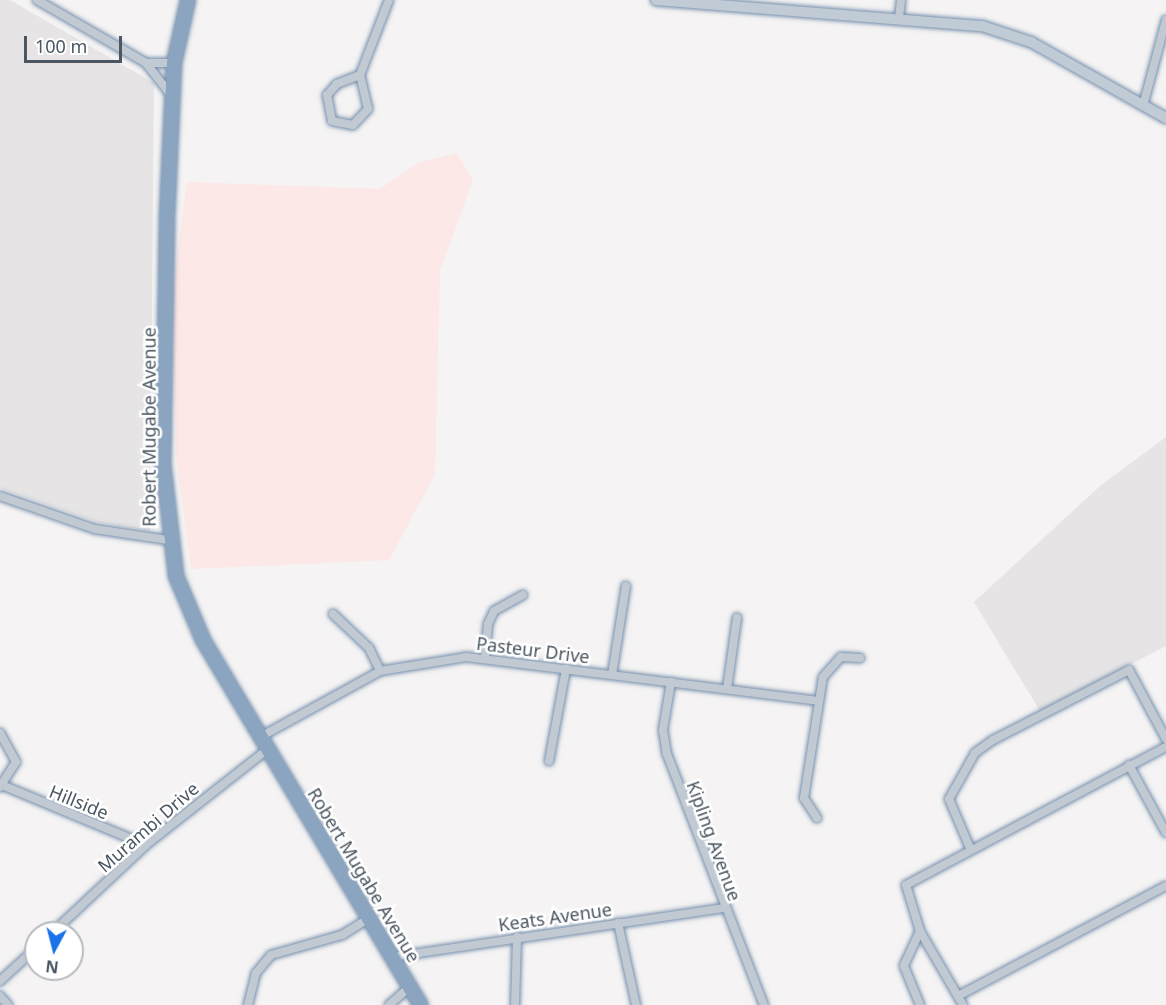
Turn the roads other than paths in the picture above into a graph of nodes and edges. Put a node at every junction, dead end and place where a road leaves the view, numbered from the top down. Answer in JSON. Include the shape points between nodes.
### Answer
{"nodes":[{"id":1,"x":37,"y":0,"type":"edge"},
{"id":2,"x":188,"y":0,"type":"edge"},
{"id":3,"x":389,"y":0,"type":"edge"},
{"id":4,"x":656,"y":0,"type":"edge"},
{"id":5,"x":901,"y":0,"type":"edge"},
{"id":6,"x":692,"y":2,"type":"edge"},
{"id":7,"x":770,"y":6,"type":"edge"},
{"id":8,"x":899,"y":17,"type":"junction"},
{"id":9,"x":1166,"y":20,"type":"edge"},
{"id":10,"x":146,"y":63,"type":"junction"},
{"id":11,"x":174,"y":63,"type":"junction"},
{"id":12,"x":360,"y":75,"type":"junction"},
{"id":13,"x":171,"y":96,"type":"junction"},
{"id":14,"x":1143,"y":106,"type":"junction"},
{"id":15,"x":1166,"y":118,"type":"edge"},
{"id":16,"x":0,"y":496,"type":"edge"},
{"id":17,"x":168,"y":540,"type":"junction"},
{"id":18,"x":626,"y":586,"type":"dead end"},
{"id":19,"x":523,"y":595,"type":"dead end"},
{"id":20,"x":333,"y":614,"type":"dead end"},
{"id":21,"x":737,"y":618,"type":"dead end"},
{"id":22,"x":485,"y":658,"type":"junction"},
{"id":23,"x":860,"y":658,"type":"dead end"},
{"id":24,"x":566,"y":669,"type":"junction"},
{"id":25,"x":380,"y":671,"type":"junction"},
{"id":26,"x":612,"y":675,"type":"junction"},
{"id":27,"x":671,"y":682,"type":"junction"},
{"id":28,"x":727,"y":689,"type":"junction"},
{"id":29,"x":818,"y":701,"type":"junction"},
{"id":30,"x":0,"y":733,"type":"edge"},
{"id":31,"x":262,"y":736,"type":"junction"},
{"id":32,"x":1166,"y":739,"type":"edge"},
{"id":33,"x":1166,"y":747,"type":"edge"},
{"id":34,"x":268,"y":749,"type":"junction"},
{"id":35,"x":549,"y":761,"type":"dead end"},
{"id":36,"x":1129,"y":765,"type":"junction"},
{"id":37,"x":1,"y":786,"type":"edge"},
{"id":38,"x":817,"y":818,"type":"dead end"},
{"id":39,"x":1166,"y":833,"type":"edge"},
{"id":40,"x":146,"y":846,"type":"junction"},
{"id":41,"x":970,"y":848,"type":"junction"},
{"id":42,"x":1166,"y":886,"type":"edge"},
{"id":43,"x":722,"y":908,"type":"junction"},
{"id":44,"x":369,"y":918,"type":"junction"},
{"id":45,"x":65,"y":921,"type":"edge"},
{"id":46,"x":618,"y":923,"type":"junction"},
{"id":47,"x":920,"y":931,"type":"junction"},
{"id":48,"x":517,"y":937,"type":"junction"},
{"id":49,"x":392,"y":957,"type":"junction"},
{"id":50,"x":24,"y":959,"type":"edge"},
{"id":51,"x":0,"y":981,"type":"edge"},
{"id":52,"x":410,"y":987,"type":"junction"},
{"id":53,"x":0,"y":996,"type":"edge"},
{"id":54,"x":958,"y":996,"type":"junction"},
{"id":55,"x":8,"y":1005,"type":"edge"},
{"id":56,"x":248,"y":1005,"type":"edge"},
{"id":57,"x":389,"y":1005,"type":"edge"},
{"id":58,"x":421,"y":1005,"type":"edge"},
{"id":59,"x":515,"y":1005,"type":"edge"},
{"id":60,"x":636,"y":1005,"type":"edge"},
{"id":61,"x":764,"y":1005,"type":"edge"},
{"id":62,"x":920,"y":1005,"type":"edge"},
{"id":63,"x":963,"y":1005,"type":"edge"}],
"edges":[{"from":1,"to":10,"type":"street"},
{"from":2,"to":11,"type":"highway","name":"Robert Mugabe Avenue"},
{"from":3,"to":12,"type":"street"},
{"from":4,"to":6,"type":"street"},
{"from":5,"to":8,"type":"street"},
{"from":6,"to":7,"type":"street"},
{"from":7,"to":8,"type":"street"},
{"from":8,"to":14,"type":"street","via":[[982,26],[1031,42]]},
{"from":9,"to":14,"type":"street"},
{"from":10,"to":11,"type":"street"},
{"from":10,"to":13,"type":"street"},
{"from":11,"to":13,"type":"highway","name":"Robert Mugabe Avenue"},
{"from":12,"to":12,"type":"street","via":[[368,109],[362,119],[341,125],[327,114],[327,95],[337,84]]},
{"from":13,"to":17,"type":"highway","name":"Robert Mugabe Avenue","via":[[163,463]]},
{"from":14,"to":15,"type":"street"},
{"from":16,"to":17,"type":"street","via":[[95,529]]},
{"from":17,"to":31,"type":"highway","name":"Robert Mugabe Avenue","via":[[188,612]]},
{"from":18,"to":26,"type":"street"},
{"from":19,"to":22,"type":"street","via":[[495,611],[488,624]]},
{"from":20,"to":25,"type":"street","via":[[369,648]]},
{"from":21,"to":28,"type":"street"},
{"from":22,"to":24,"type":"street","name":"Pasteur Drive"},
{"from":22,"to":25,"type":"street","name":"Pasteur Drive","via":[[425,660]]},
{"from":23,"to":29,"type":"street","via":[[841,657],[830,664]]},
{"from":24,"to":26,"type":"street","name":"Pasteur Drive"},
{"from":24,"to":35,"type":"street"},
{"from":25,"to":31,"type":"street","name":"Pasteur Drive"},
{"from":26,"to":27,"type":"street","name":"Pasteur Drive"},
{"from":27,"to":28,"type":"street","name":"Pasteur Drive"},
{"from":27,"to":43,"type":"street","name":"Kipling Avenue","via":[[663,730],[667,754]]},
{"from":28,"to":29,"type":"street","name":"Pasteur Drive"},
{"from":29,"to":38,"type":"street","via":[[804,798]]},
{"from":30,"to":37,"type":"street","via":[[16,762]]},
{"from":31,"to":34,"type":"highway","name":"Robert Mugabe Avenue"},
{"from":32,"to":41,"type":"street","via":[[1129,670],[993,740],[975,753],[949,799]]},
{"from":33,"to":36,"type":"street"},
{"from":34,"to":40,"type":"street","name":"Murambi Drive"},
{"from":34,"to":44,"type":"highway","name":"Robert Mugabe Avenue"},
{"from":36,"to":39,"type":"street"},
{"from":36,"to":41,"type":"street"},
{"from":37,"to":40,"type":"street","name":"Hillside"},
{"from":40,"to":45,"type":"street","name":"Murambi Drive"},
{"from":41,"to":47,"type":"street","via":[[906,885]]},
{"from":42,"to":54,"type":"street"},
{"from":43,"to":46,"type":"street","name":"Keats Avenue"},
{"from":43,"to":61,"type":"street","name":"Kipling Avenue"},
{"from":44,"to":49,"type":"highway","name":"Robert Mugabe Avenue"},
{"from":44,"to":56,"type":"street","via":[[342,935],[271,955],[256,973]]},
{"from":46,"to":48,"type":"street","name":"Keats Avenue"},
{"from":46,"to":60,"type":"street"},
{"from":47,"to":54,"type":"street"},
{"from":47,"to":62,"type":"street","via":[[904,966]]},
{"from":48,"to":49,"type":"street","name":"Keats Avenue"},
{"from":48,"to":59,"type":"street"},
{"from":49,"to":52,"type":"highway","name":"Robert Mugabe Avenue"},
{"from":50,"to":51,"type":"street"},
{"from":52,"to":57,"type":"street"},
{"from":52,"to":58,"type":"highway","name":"Robert Mugabe Avenue"},
{"from":53,"to":55,"type":"street"},
{"from":54,"to":63,"type":"street"}]}
